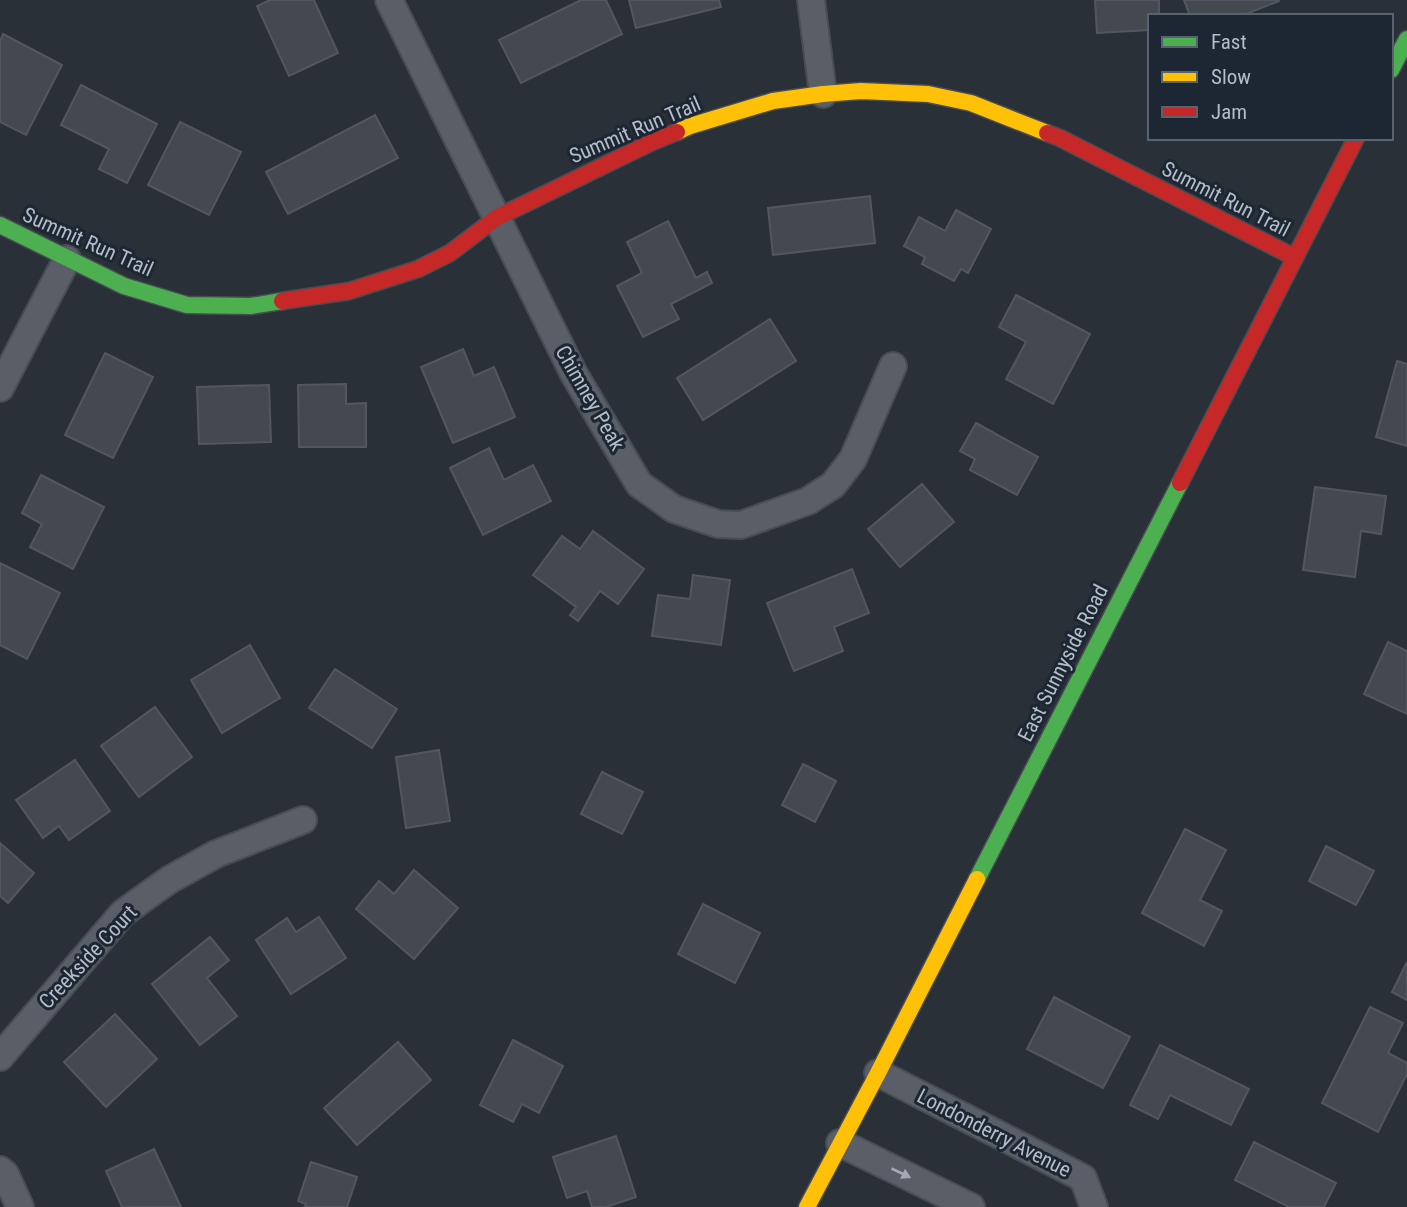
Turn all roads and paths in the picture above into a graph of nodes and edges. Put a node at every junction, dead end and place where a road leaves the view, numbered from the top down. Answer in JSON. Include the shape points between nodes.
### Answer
{"nodes":[{"id":1,"x":389,"y":0,"type":"edge"},
{"id":2,"x":811,"y":0,"type":"edge"},
{"id":3,"x":1407,"y":40,"type":"edge"},
{"id":4,"x":1393,"y":66,"type":"edge"},
{"id":5,"x":824,"y":94,"type":"junction"},
{"id":6,"x":1355,"y":140,"type":"edge"},
{"id":7,"x":496,"y":218,"type":"junction"},
{"id":8,"x":0,"y":225,"type":"edge"},
{"id":9,"x":1294,"y":257,"type":"junction"},
{"id":10,"x":66,"y":259,"type":"junction"},
{"id":11,"x":893,"y":366,"type":"dead end"},
{"id":12,"x":0,"y":387,"type":"edge"},
{"id":13,"x":303,"y":820,"type":"dead end"},
{"id":14,"x":0,"y":1056,"type":"edge"},
{"id":15,"x":878,"y":1073,"type":"junction"},
{"id":16,"x":840,"y":1143,"type":"junction"},
{"id":17,"x":0,"y":1170,"type":"edge"},
{"id":18,"x":20,"y":1207,"type":"edge"},
{"id":19,"x":807,"y":1207,"type":"edge"},
{"id":20,"x":971,"y":1207,"type":"edge"},
{"id":21,"x":1094,"y":1207,"type":"edge"}],
"edges":[{"from":1,"to":7,"type":"street","name":"Chimney Peak"},
{"from":2,"to":5,"type":"street"},
{"from":3,"to":4,"type":"street"},
{"from":5,"to":7,"type":"street","name":"Summit Run Trail","via":[[773,101],[690,126]]},
{"from":5,"to":9,"type":"street","name":"Summit Run Trail","via":[[928,94],[971,103],[1060,138]]},
{"from":6,"to":9,"type":"street","name":"East Sunnyside Road"},
{"from":7,"to":10,"type":"street","name":"Summit Run Trail","via":[[450,253],[418,269],[349,291],[251,306],[187,305],[124,286]]},
{"from":7,"to":11,"type":"street","name":"Chimney Peak","via":[[574,374],[639,484],[674,509],[718,524],[741,525],[808,501],[833,485],[853,459]]},
{"from":8,"to":10,"type":"street","name":"Summit Run Trail"},
{"from":9,"to":15,"type":"street","name":"East Sunnyside Road"},
{"from":10,"to":12,"type":"street"},
{"from":13,"to":14,"type":"street","name":"Creekside Court","via":[[216,854],[123,913]]},
{"from":15,"to":16,"type":"street","name":"East Sunnyside Road"},
{"from":15,"to":21,"type":"street","name":"Londonderry Avenue","via":[[1083,1178]]},
{"from":16,"to":19,"type":"street","name":"East Sunnyside Road"},
{"from":16,"to":20,"type":"street","one_way":true},
{"from":17,"to":18,"type":"street"}]}
